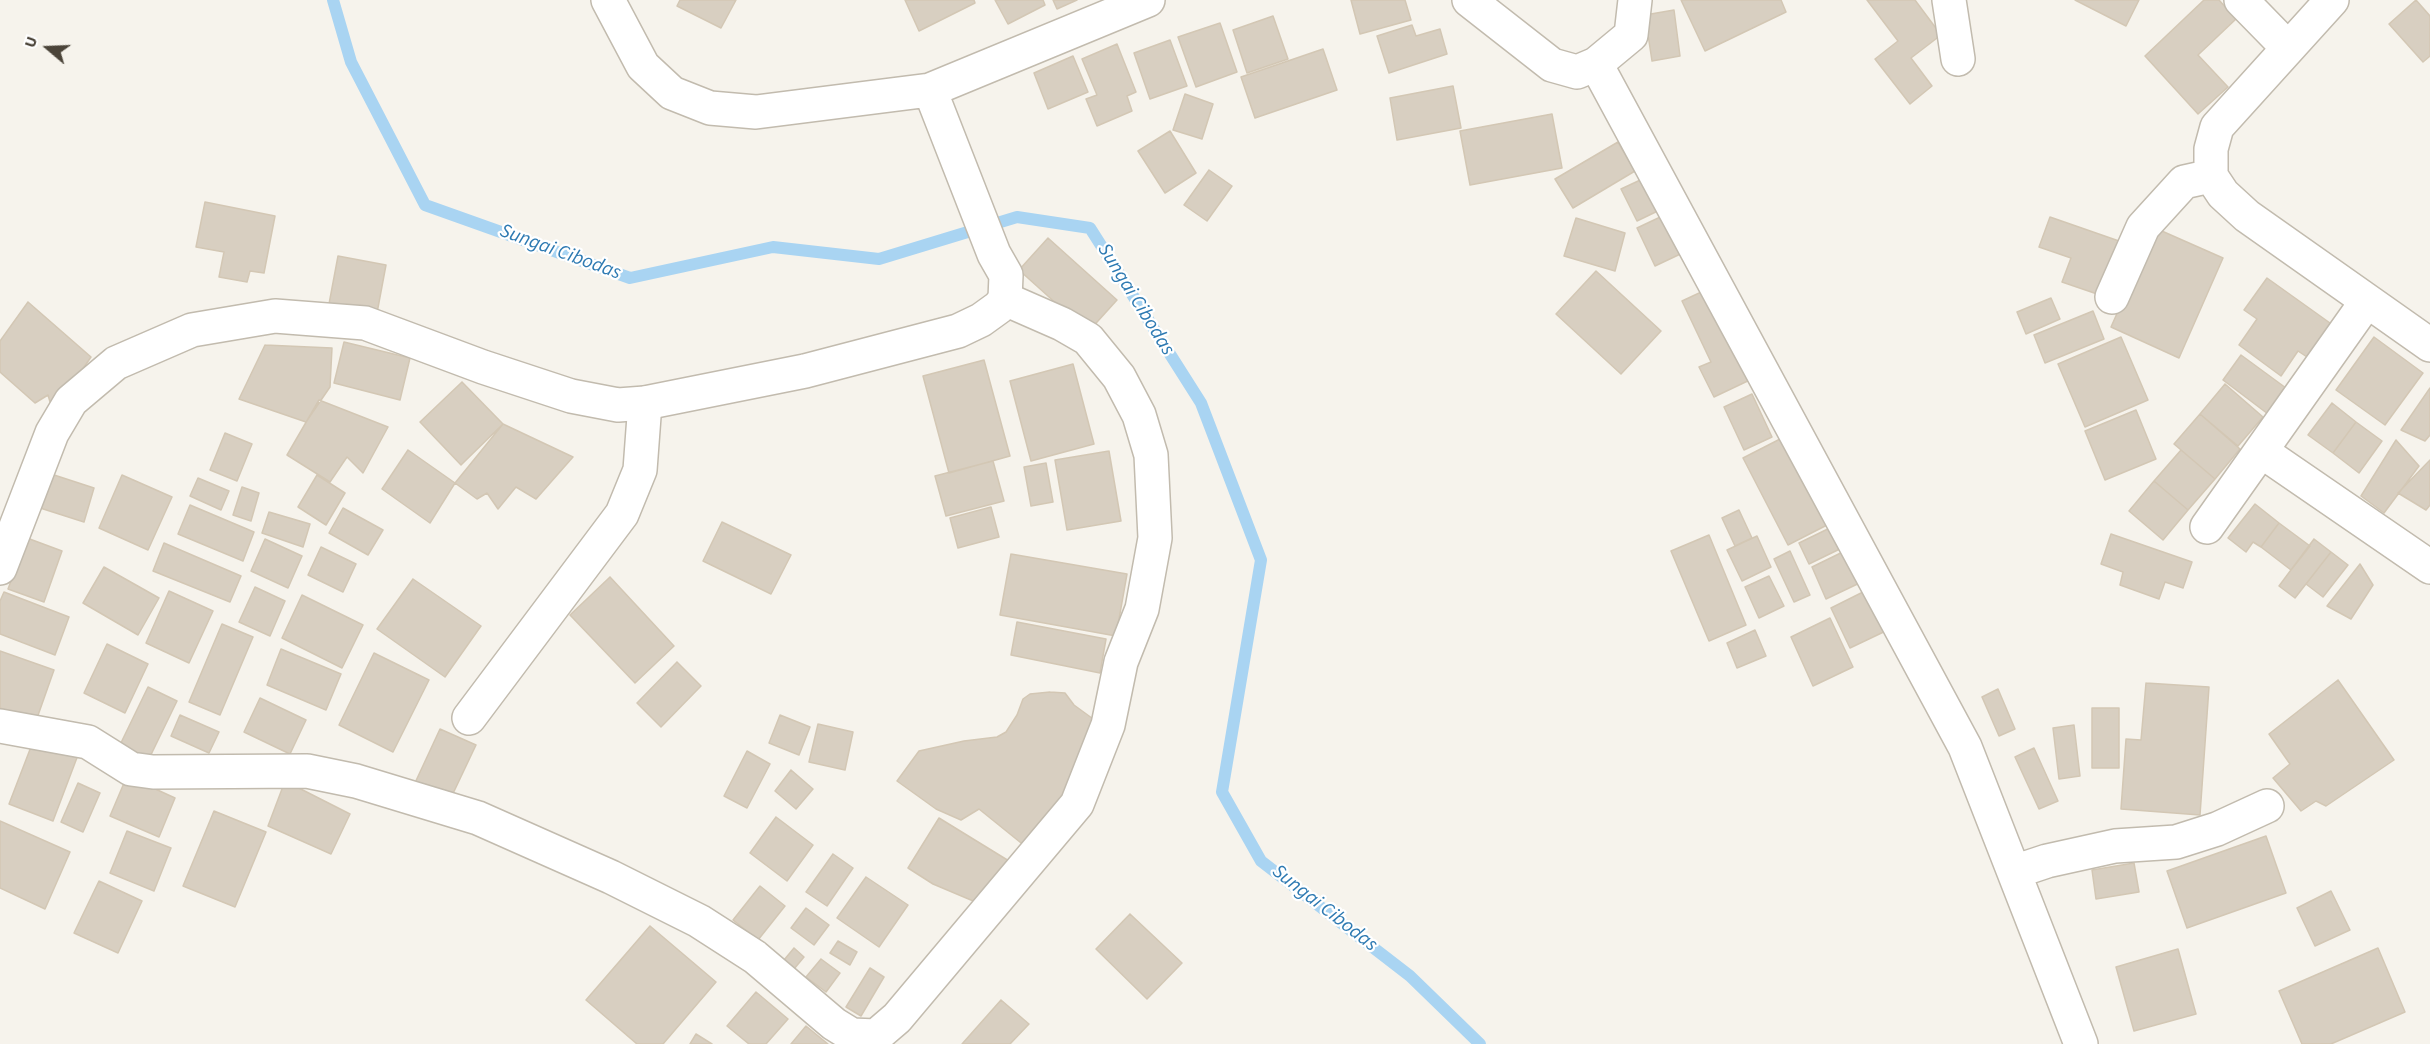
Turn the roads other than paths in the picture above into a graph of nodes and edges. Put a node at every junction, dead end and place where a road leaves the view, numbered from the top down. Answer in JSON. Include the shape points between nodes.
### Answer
{"nodes":[{"id":1,"x":608,"y":0,"type":"edge"},
{"id":2,"x":1148,"y":0,"type":"edge"},
{"id":3,"x":1469,"y":0,"type":"edge"},
{"id":4,"x":1635,"y":0,"type":"edge"},
{"id":5,"x":1949,"y":0,"type":"edge"},
{"id":6,"x":2241,"y":0,"type":"edge"},
{"id":7,"x":2332,"y":0,"type":"edge"},
{"id":8,"x":2288,"y":48,"type":"junction"},
{"id":9,"x":1958,"y":59,"type":"dead end"},
{"id":10,"x":1596,"y":64,"type":"junction"},
{"id":11,"x":930,"y":90,"type":"junction"},
{"id":12,"x":2211,"y":176,"type":"junction"},
{"id":13,"x":2112,"y":297,"type":"dead end"},
{"id":14,"x":1005,"y":299,"type":"junction"},
{"id":15,"x":2367,"y":301,"type":"junction"},
{"id":16,"x":2430,"y":345,"type":"edge"},
{"id":17,"x":645,"y":403,"type":"junction"},
{"id":18,"x":2261,"y":451,"type":"junction"},
{"id":19,"x":2207,"y":527,"type":"dead end"},
{"id":20,"x":2430,"y":567,"type":"edge"},
{"id":21,"x":0,"y":568,"type":"edge"},
{"id":22,"x":469,"y":718,"type":"dead end"},
{"id":23,"x":0,"y":726,"type":"edge"},
{"id":24,"x":2267,"y":806,"type":"dead end"},
{"id":25,"x":2014,"y":872,"type":"junction"},
{"id":26,"x":2081,"y":1044,"type":"edge"}],
"edges":[{"from":1,"to":11,"type":"street","via":[[643,66],[672,93],[710,108],[756,112]]},
{"from":2,"to":11,"type":"street"},
{"from":3,"to":10,"type":"street","via":[[1552,65],[1577,72]]},
{"from":4,"to":10,"type":"street","via":[[1631,35]]},
{"from":5,"to":9,"type":"street"},
{"from":6,"to":8,"type":"street"},
{"from":7,"to":8,"type":"street"},
{"from":8,"to":12,"type":"street","via":[[2217,127],[2211,149]]},
{"from":10,"to":25,"type":"street","via":[[1965,747]]},
{"from":11,"to":14,"type":"street","via":[[994,254],[1006,275]]},
{"from":12,"to":13,"type":"street","via":[[2184,182],[2143,227]]},
{"from":12,"to":15,"type":"street","via":[[2223,194],[2247,216]]},
{"from":14,"to":17,"type":"street","via":[[981,320],[958,331],[805,371]]},
{"from":14,"to":23,"type":"street","via":[[1088,339],[1119,376],[1139,415],[1151,456],[1155,538],[1142,609],[1121,662],[1108,725],[1077,804],[897,1018],[876,1036],[852,1035],[834,1024],[755,957],[699,921],[478,818],[356,781],[307,771],[153,772],[131,768],[88,742]]},
{"from":15,"to":16,"type":"street"},
{"from":15,"to":18,"type":"street"},
{"from":17,"to":21,"type":"street","via":[[618,405],[571,396],[365,323],[275,316],[192,330],[116,363],[71,400],[52,433]]},
{"from":17,"to":22,"type":"street","via":[[640,470],[622,514]]},
{"from":18,"to":19,"type":"street"},
{"from":18,"to":20,"type":"street"},
{"from":24,"to":25,"type":"street","via":[[2176,842],[2115,846]]},
{"from":25,"to":26,"type":"street"}]}
